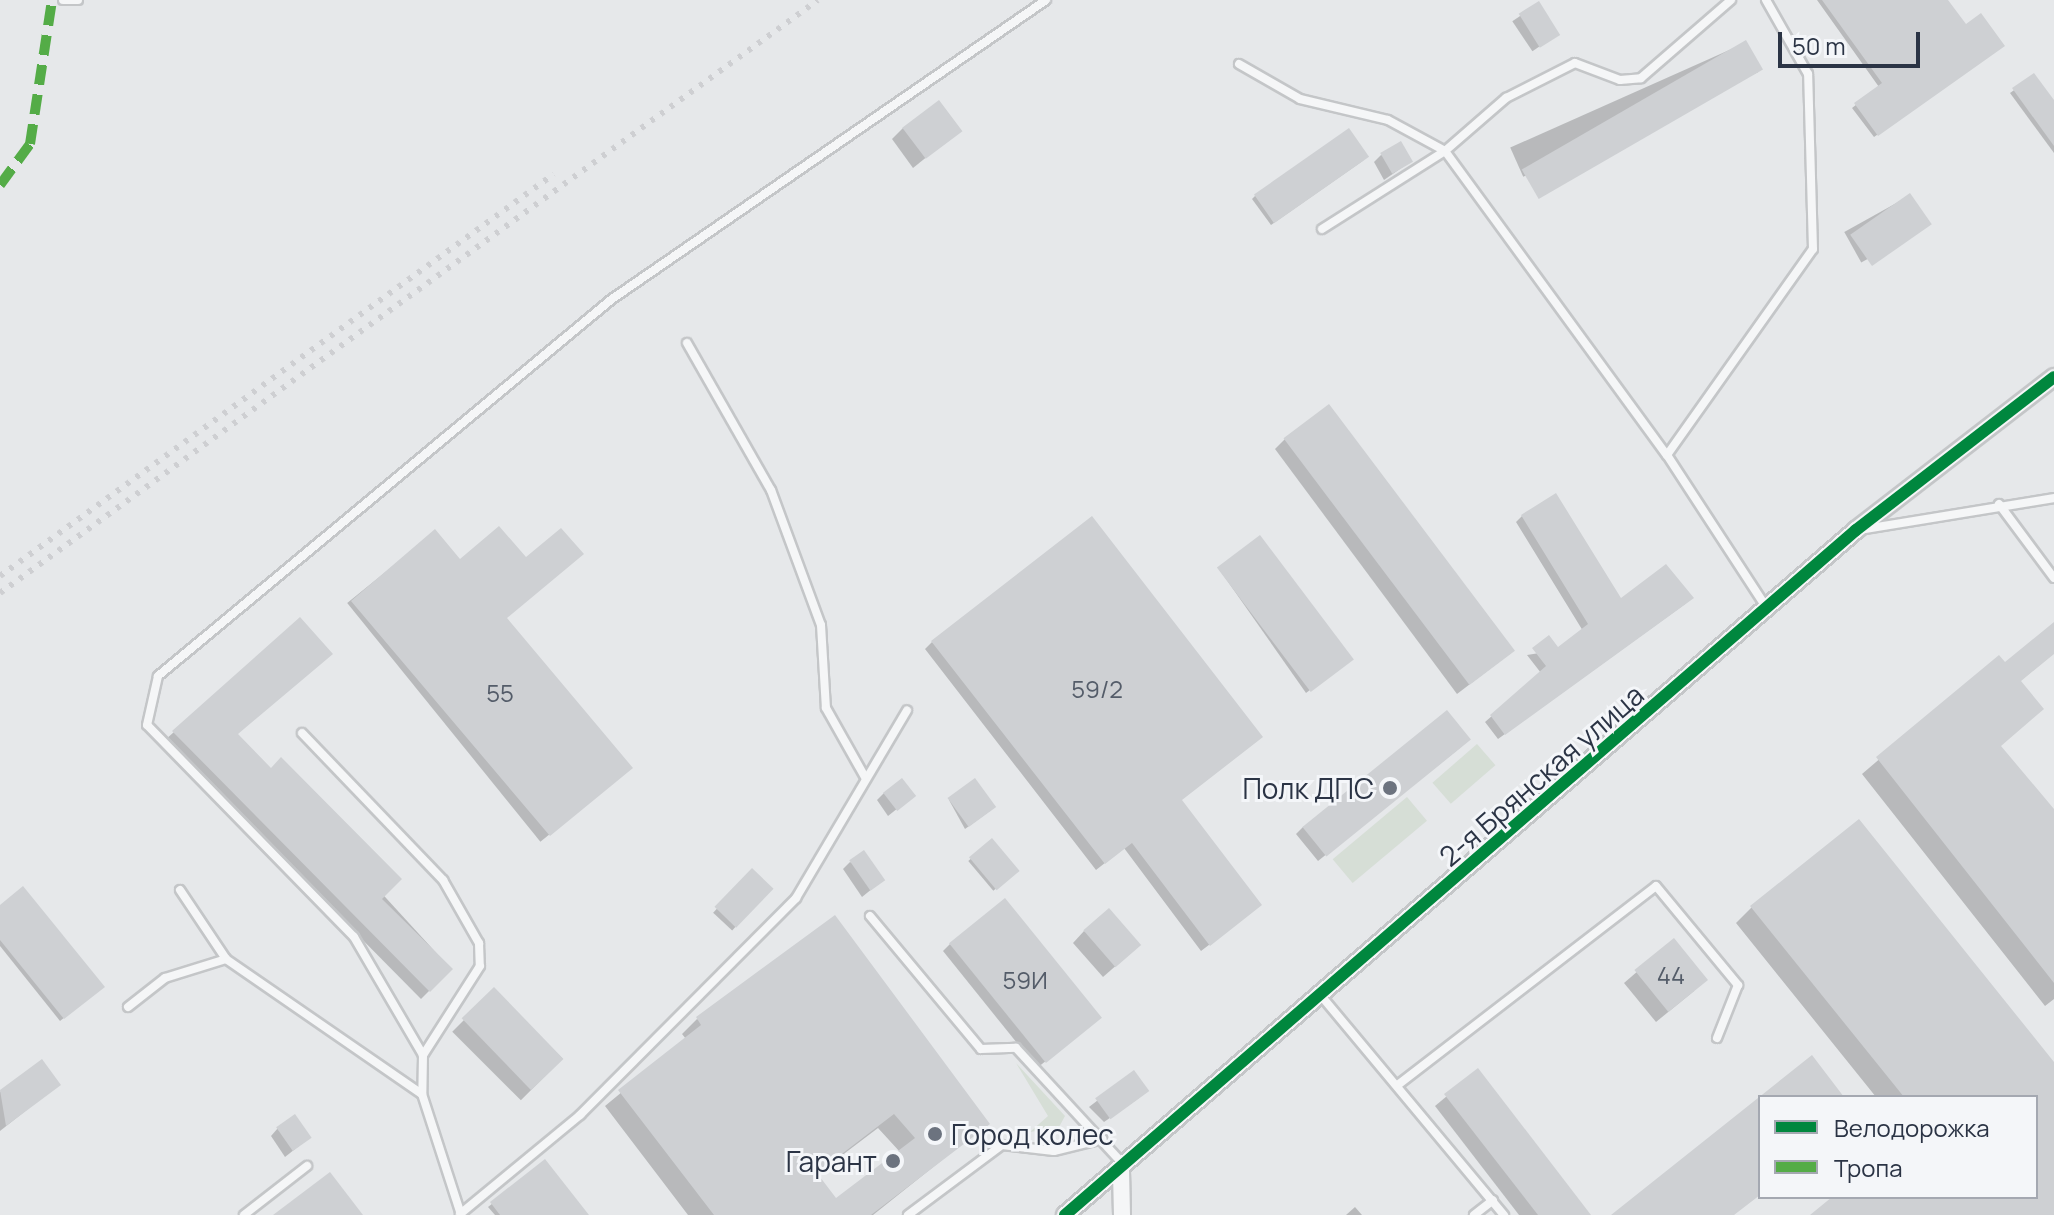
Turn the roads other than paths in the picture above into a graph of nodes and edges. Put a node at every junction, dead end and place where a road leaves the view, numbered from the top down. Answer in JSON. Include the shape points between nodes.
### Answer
{"nodes":[{"id":1,"x":63,"y":0,"type":"edge"},
{"id":2,"x":78,"y":0,"type":"edge"},
{"id":3,"x":1046,"y":0,"type":"edge"},
{"id":4,"x":1731,"y":0,"type":"edge"},
{"id":5,"x":1766,"y":0,"type":"edge"},
{"id":6,"x":1239,"y":64,"type":"dead end"},
{"id":7,"x":1445,"y":151,"type":"junction"},
{"id":8,"x":1322,"y":229,"type":"dead end"},
{"id":9,"x":687,"y":343,"type":"dead end"},
{"id":10,"x":2054,"y":377,"type":"edge"},
{"id":11,"x":1667,"y":455,"type":"junction"},
{"id":12,"x":2054,"y":498,"type":"edge"},
{"id":13,"x":1999,"y":504,"type":"junction"},
{"id":14,"x":1856,"y":530,"type":"junction"},
{"id":15,"x":2054,"y":578,"type":"edge"},
{"id":16,"x":1768,"y":610,"type":"junction"},
{"id":17,"x":907,"y":710,"type":"dead end"},
{"id":18,"x":302,"y":733,"type":"dead end"},
{"id":19,"x":866,"y":779,"type":"junction"},
{"id":20,"x":180,"y":890,"type":"dead end"},
{"id":21,"x":870,"y":916,"type":"dead end"},
{"id":22,"x":226,"y":959,"type":"junction"},
{"id":23,"x":1323,"y":998,"type":"junction"},
{"id":24,"x":128,"y":1007,"type":"dead end"},
{"id":25,"x":1717,"y":1038,"type":"dead end"},
{"id":26,"x":423,"y":1055,"type":"junction"},
{"id":27,"x":1399,"y":1084,"type":"junction"},
{"id":28,"x":422,"y":1094,"type":"junction"},
{"id":29,"x":1103,"y":1139,"type":"junction"},
{"id":30,"x":307,"y":1166,"type":"dead end"},
{"id":31,"x":1124,"y":1169,"type":"junction"},
{"id":32,"x":1493,"y":1200,"type":"junction"},
{"id":33,"x":460,"y":1214,"type":"edge"},
{"id":34,"x":244,"y":1215,"type":"edge"},
{"id":35,"x":908,"y":1215,"type":"edge"},
{"id":36,"x":1065,"y":1215,"type":"edge"},
{"id":37,"x":1122,"y":1215,"type":"edge"},
{"id":38,"x":1474,"y":1215,"type":"edge"},
{"id":39,"x":1504,"y":1215,"type":"edge"}],
"edges":[{"from":1,"to":2,"type":"lane"},
{"from":3,"to":26,"type":"lane","via":[[612,299],[158,676],[147,725],[354,937]]},
{"from":4,"to":7,"type":"lane","via":[[1641,78],[1620,80],[1575,63],[1506,98]]},
{"from":5,"to":11,"type":"lane","via":[[1808,74],[1813,249]]},
{"from":6,"to":7,"type":"lane","via":[[1300,99],[1388,120]]},
{"from":7,"to":8,"type":"lane"},
{"from":7,"to":11,"type":"lane"},
{"from":9,"to":19,"type":"lane","via":[[771,490],[821,625],[826,708]]},
{"from":10,"to":14,"type":"street","name":"2-я Брянская улица"},
{"from":11,"to":16,"type":"lane"},
{"from":12,"to":13,"type":"lane"},
{"from":13,"to":14,"type":"lane"},
{"from":13,"to":15,"type":"lane"},
{"from":14,"to":16,"type":"street","name":"2-я Брянская улица"},
{"from":16,"to":23,"type":"street","name":"2-я Брянская улица"},
{"from":17,"to":19,"type":"lane"},
{"from":18,"to":26,"type":"lane","via":[[443,880],[479,943],[480,966]]},
{"from":19,"to":33,"type":"lane","via":[[796,898],[580,1115]]},
{"from":20,"to":22,"type":"lane"},
{"from":21,"to":29,"type":"lane","via":[[981,1049],[1016,1048]]},
{"from":22,"to":24,"type":"lane","via":[[165,978]]},
{"from":22,"to":28,"type":"lane"},
{"from":23,"to":27,"type":"lane"},
{"from":23,"to":31,"type":"street","name":"2-я Брянская улица"},
{"from":25,"to":27,"type":"lane","via":[[1738,985],[1656,886]]},
{"from":26,"to":28,"type":"lane"},
{"from":27,"to":32,"type":"lane"},
{"from":28,"to":33,"type":"lane"},
{"from":29,"to":31,"type":"lane"},
{"from":29,"to":35,"type":"lane","via":[[1054,1151],[1002,1145]]},
{"from":30,"to":34,"type":"lane"},
{"from":31,"to":36,"type":"street","name":"2-я Брянская улица"},
{"from":31,"to":37,"type":"street"},
{"from":32,"to":38,"type":"lane"},
{"from":32,"to":39,"type":"lane"}]}
